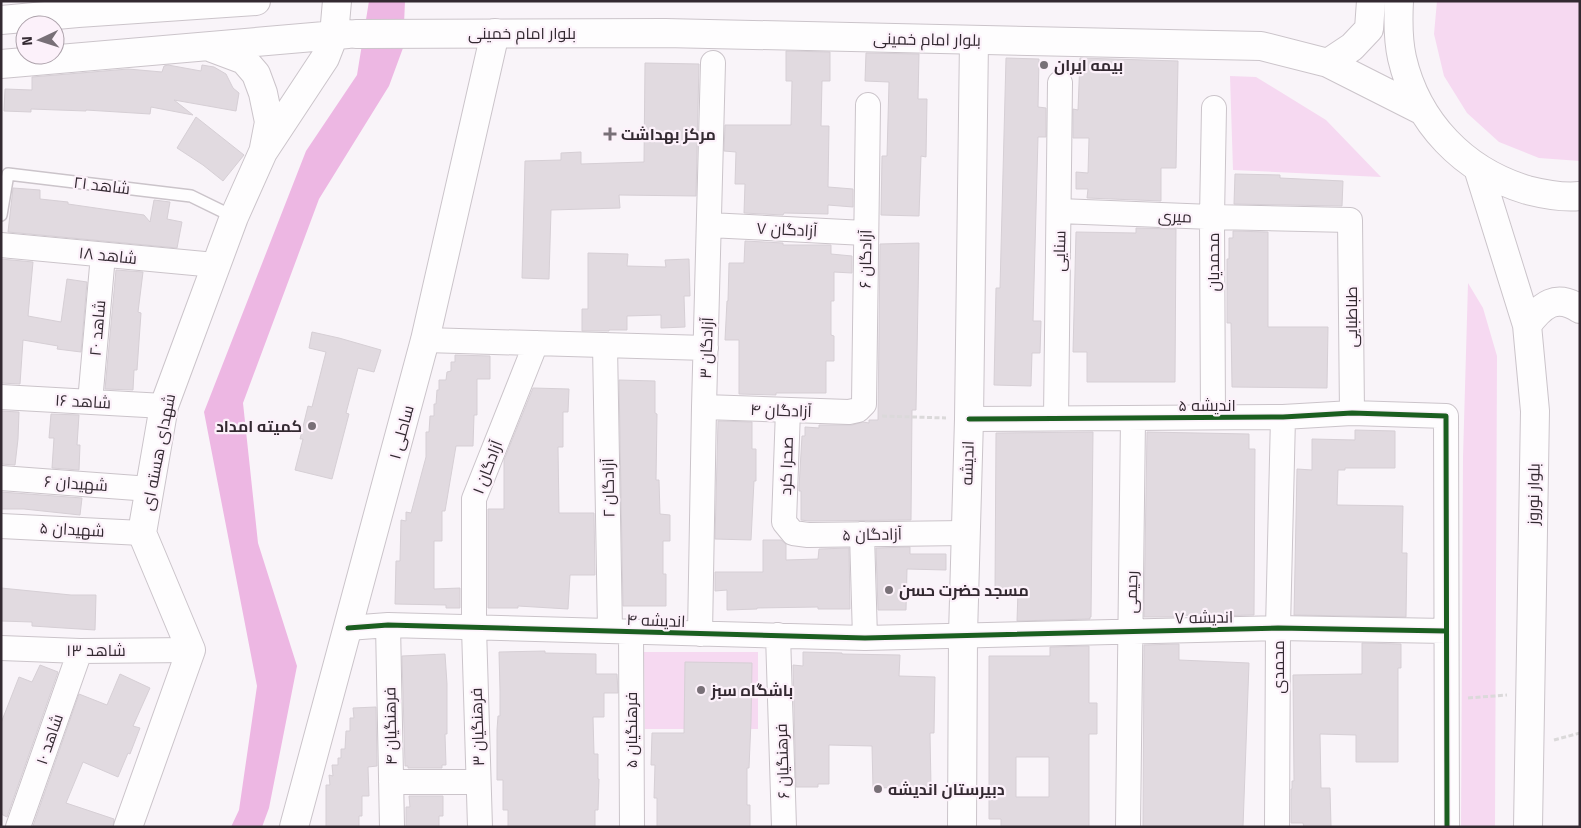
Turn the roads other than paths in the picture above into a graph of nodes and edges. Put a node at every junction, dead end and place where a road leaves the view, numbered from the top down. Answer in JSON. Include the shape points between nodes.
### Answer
{"nodes":[{"id":1,"x":256,"y":1,"type":"edge"},
{"id":2,"x":337,"y":1,"type":"edge"},
{"id":3,"x":1370,"y":1,"type":"edge"},
{"id":4,"x":1399,"y":1,"type":"edge"},
{"id":5,"x":70,"y":7,"type":"edge"},
{"id":6,"x":1,"y":20,"type":"edge"},
{"id":7,"x":495,"y":33,"type":"junction"},
{"id":8,"x":345,"y":34,"type":"junction"},
{"id":9,"x":974,"y":40,"type":"junction"},
{"id":10,"x":208,"y":46,"type":"junction"},
{"id":11,"x":713,"y":63,"type":"dead end"},
{"id":12,"x":1328,"y":63,"type":"junction"},
{"id":13,"x":1,"y":64,"type":"edge"},
{"id":14,"x":1060,"y":83,"type":"dead end"},
{"id":15,"x":868,"y":105,"type":"dead end"},
{"id":16,"x":1214,"y":108,"type":"dead end"},
{"id":17,"x":1423,"y":111,"type":"junction"},
{"id":18,"x":263,"y":152,"type":"junction"},
{"id":19,"x":1478,"y":168,"type":"junction"},
{"id":20,"x":1580,"y":196,"type":"edge"},
{"id":21,"x":1059,"y":211,"type":"junction"},
{"id":22,"x":1,"y":216,"type":"edge"},
{"id":23,"x":234,"y":216,"type":"junction"},
{"id":24,"x":1212,"y":217,"type":"junction"},
{"id":25,"x":1350,"y":220,"type":"joint"},
{"id":26,"x":709,"y":225,"type":"junction"},
{"id":27,"x":866,"y":233,"type":"junction"},
{"id":28,"x":1,"y":245,"type":"edge"},
{"id":29,"x":103,"y":255,"type":"junction"},
{"id":30,"x":215,"y":265,"type":"junction"},
{"id":31,"x":1580,"y":309,"type":"edge"},
{"id":32,"x":1527,"y":325,"type":"junction"},
{"id":33,"x":425,"y":340,"type":"junction"},
{"id":34,"x":536,"y":344,"type":"junction"},
{"id":35,"x":605,"y":345,"type":"junction"},
{"id":36,"x":706,"y":348,"type":"junction"},
{"id":37,"x":1,"y":397,"type":"edge"},
{"id":38,"x":90,"y":402,"type":"junction"},
{"id":39,"x":164,"y":406,"type":"junction"},
{"id":40,"x":704,"y":407,"type":"junction"},
{"id":41,"x":788,"y":410,"type":"junction"},
{"id":42,"x":858,"y":410,"type":"joint"},
{"id":43,"x":1352,"y":413,"type":"junction"},
{"id":44,"x":1213,"y":417,"type":"junction"},
{"id":45,"x":1283,"y":417,"type":"junction"},
{"id":46,"x":1056,"y":418,"type":"junction"},
{"id":47,"x":1133,"y":418,"type":"junction"},
{"id":48,"x":969,"y":419,"type":"junction"},
{"id":49,"x":1,"y":478,"type":"edge"},
{"id":50,"x":150,"y":489,"type":"junction"},
{"id":51,"x":784,"y":522,"type":"joint"},
{"id":52,"x":1,"y":526,"type":"edge"},
{"id":53,"x":142,"y":533,"type":"junction"},
{"id":54,"x":965,"y":533,"type":"junction"},
{"id":55,"x":862,"y":534,"type":"junction"},
{"id":56,"x":388,"y":626,"type":"junction"},
{"id":57,"x":348,"y":628,"type":"junction"},
{"id":58,"x":474,"y":628,"type":"junction"},
{"id":59,"x":1278,"y":628,"type":"junction"},
{"id":60,"x":620,"y":631,"type":"junction"},
{"id":61,"x":1131,"y":631,"type":"junction"},
{"id":62,"x":1446,"y":631,"type":"junction"},
{"id":63,"x":700,"y":634,"type":"junction"},
{"id":64,"x":778,"y":635,"type":"junction"},
{"id":65,"x":963,"y":635,"type":"junction"},
{"id":66,"x":865,"y":638,"type":"junction"},
{"id":67,"x":1,"y":648,"type":"edge"},
{"id":68,"x":191,"y":650,"type":"junction"},
{"id":69,"x":80,"y":651,"type":"junction"},
{"id":70,"x":391,"y":782,"type":"junction"},
{"id":71,"x":478,"y":782,"type":"junction"},
{"id":72,"x":1,"y":822,"type":"edge"},
{"id":73,"x":16,"y":827,"type":"edge"},
{"id":74,"x":128,"y":827,"type":"edge"},
{"id":75,"x":294,"y":827,"type":"edge"},
{"id":76,"x":392,"y":827,"type":"edge"},
{"id":77,"x":480,"y":827,"type":"edge"},
{"id":78,"x":632,"y":827,"type":"edge"},
{"id":79,"x":784,"y":827,"type":"edge"},
{"id":80,"x":962,"y":827,"type":"edge"},
{"id":81,"x":1128,"y":827,"type":"edge"},
{"id":82,"x":1277,"y":827,"type":"edge"},
{"id":83,"x":1447,"y":827,"type":"edge"},
{"id":84,"x":1528,"y":827,"type":"edge"}],
"edges":[{"from":1,"to":5,"type":"street"},
{"from":2,"to":8,"type":"street","name":"شهدای هسته ای"},
{"from":3,"to":12,"type":"street","via":[[1369,28],[1352,48]]},
{"from":4,"to":17,"type":"street","via":[[1402,57],[1410,85]]},
{"from":5,"to":6,"type":"street"},
{"from":7,"to":8,"type":"street","name":"بلوار امام خمینی"},
{"from":7,"to":9,"type":"street","name":"بلوار امام خمینی"},
{"from":7,"to":33,"type":"street","name":"ساحلی ۱"},
{"from":8,"to":10,"type":"street"},
{"from":8,"to":18,"type":"street","name":"شهدای هسته ای","via":[[325,58]]},
{"from":9,"to":12,"type":"street","name":"بلوار امام خمینی","via":[[1261,46]]},
{"from":9,"to":48,"type":"street","name":"اندیشه"},
{"from":10,"to":13,"type":"street"},
{"from":10,"to":18,"type":"street","via":[[244,60],[256,74],[269,122]]},
{"from":11,"to":26,"type":"street","name":"آزادگان ۳"},
{"from":12,"to":17,"type":"street","name":"بلوار امام خمینی"},
{"from":14,"to":21,"type":"street","name":"سنایی"},
{"from":15,"to":27,"type":"street","name":"آزادگان ۶"},
{"from":16,"to":24,"type":"street","name":"محمدیان"},
{"from":17,"to":19,"type":"street","via":[[1447,143]]},
{"from":18,"to":23,"type":"street","name":"شهدای هسته ای"},
{"from":19,"to":20,"type":"street","via":[[1508,184],[1540,193]]},
{"from":19,"to":32,"type":"street","name":"بلوار نوروز"},
{"from":21,"to":24,"type":"street","name":"میری"},
{"from":21,"to":46,"type":"street","name":"سنایی"},
{"from":22,"to":23,"type":"lane","name":"شاهد ۲۱","via":[[8,174],[191,196]]},
{"from":23,"to":30,"type":"street","name":"شهدای هسته ای"},
{"from":24,"to":25,"type":"street","name":"میری"},
{"from":24,"to":44,"type":"street","name":"محمدیان"},
{"from":25,"to":43,"type":"street","name":"طباطبایی"},
{"from":26,"to":27,"type":"street","name":"آزادگان ۷"},
{"from":26,"to":36,"type":"street","name":"آزادگان ۳"},
{"from":27,"to":42,"type":"street","name":"آزادگان ۶","via":[[864,404]]},
{"from":28,"to":29,"type":"street","name":"شاهد ۱۸"},
{"from":29,"to":30,"type":"street","name":"شاهد ۱۸"},
{"from":29,"to":38,"type":"street","name":"شاهد ۲۰"},
{"from":30,"to":39,"type":"street","name":"شهدای هسته ای"},
{"from":31,"to":32,"type":"street","via":[[1571,303],[1546,304]]},
{"from":32,"to":84,"type":"street","name":"بلوار نوروز","via":[[1535,411]]},
{"from":33,"to":34,"type":"street"},
{"from":33,"to":57,"type":"street","name":"ساحلی ۱"},
{"from":34,"to":35,"type":"street"},
{"from":34,"to":58,"type":"street","name":"آزادگان ۱","via":[[474,499]]},
{"from":35,"to":36,"type":"street"},
{"from":35,"to":60,"type":"street","name":"آزادگان ۲"},
{"from":36,"to":40,"type":"street","name":"آزادگان ۳"},
{"from":37,"to":38,"type":"street","name":"شاهد ۱۶"},
{"from":38,"to":39,"type":"street","name":"شاهد ۱۶"},
{"from":39,"to":50,"type":"street","name":"شهدای هسته ای"},
{"from":40,"to":41,"type":"street","name":"آزادگان ۴"},
{"from":40,"to":63,"type":"street","name":"آزادگان ۳"},
{"from":41,"to":42,"type":"street","name":"آزادگان ۴"},
{"from":41,"to":51,"type":"street","name":"صحرا کرد"},
{"from":43,"to":45,"type":"street","name":"اندیشه ۵"},
{"from":43,"to":62,"type":"street","name":"اندیشه ۵","via":[[1446,416]]},
{"from":44,"to":45,"type":"street","name":"اندیشه ۵"},
{"from":44,"to":47,"type":"street","name":"اندیشه ۵"},
{"from":45,"to":59,"type":"street","name":"محمدی"},
{"from":46,"to":47,"type":"street","name":"اندیشه ۵"},
{"from":46,"to":48,"type":"street","name":"اندیشه ۵"},
{"from":47,"to":61,"type":"street","name":"رحیمی"},
{"from":48,"to":54,"type":"street","name":"اندیشه"},
{"from":49,"to":50,"type":"street","name":"شهیدان ۶"},
{"from":50,"to":53,"type":"street","name":"شهدای هسته ای"},
{"from":51,"to":55,"type":"street","name":"آزادگان ۵","via":[[793,533]]},
{"from":52,"to":53,"type":"street","name":"شهیدان ۵"},
{"from":53,"to":68,"type":"street","name":"شهدای هسته ای"},
{"from":54,"to":55,"type":"street","name":"آزادگان ۵"},
{"from":54,"to":65,"type":"street","name":"اندیشه"},
{"from":55,"to":66,"type":"street"},
{"from":56,"to":57,"type":"street","name":"اندیشه ۴"},
{"from":56,"to":58,"type":"street","name":"اندیشه ۴"},
{"from":56,"to":70,"type":"street","name":"فرهنگیان ۴"},
{"from":57,"to":75,"type":"street","name":"ساحلی ۱"},
{"from":58,"to":60,"type":"street","name":"اندیشه ۴"},
{"from":58,"to":71,"type":"street","name":"فرهنگیان ۳"},
{"from":59,"to":61,"type":"street","name":"اندیشه ۷"},
{"from":59,"to":62,"type":"street","name":"اندیشه ۷"},
{"from":59,"to":82,"type":"street","name":"محمدی"},
{"from":60,"to":63,"type":"street","name":"اندیشه ۴"},
{"from":60,"to":78,"type":"street","name":"فرهنگیان ۵"},
{"from":61,"to":65,"type":"street","name":"اندیشه ۷"},
{"from":61,"to":81,"type":"street","name":"رحیمی"},
{"from":62,"to":83,"type":"street"},
{"from":63,"to":64,"type":"street","name":"اندیشه ۴"},
{"from":64,"to":66,"type":"street","name":"اندیشه ۴"},
{"from":64,"to":79,"type":"street","name":"فرهنگیان ۶"},
{"from":65,"to":66,"type":"street","name":"اندیشه ۴"},
{"from":65,"to":80,"type":"street","name":"اندیشه"},
{"from":67,"to":69,"type":"street","name":"شاهد ۱۳"},
{"from":68,"to":69,"type":"street","name":"شاهد ۱۳"},
{"from":68,"to":74,"type":"street"},
{"from":69,"to":73,"type":"street","name":"شاهد ۱۰"},
{"from":70,"to":71,"type":"street"},
{"from":70,"to":76,"type":"street","name":"فرهنگیان ۴"},
{"from":71,"to":77,"type":"street","name":"فرهنگیان ۳"},
{"from":72,"to":73,"type":"street"}]}
